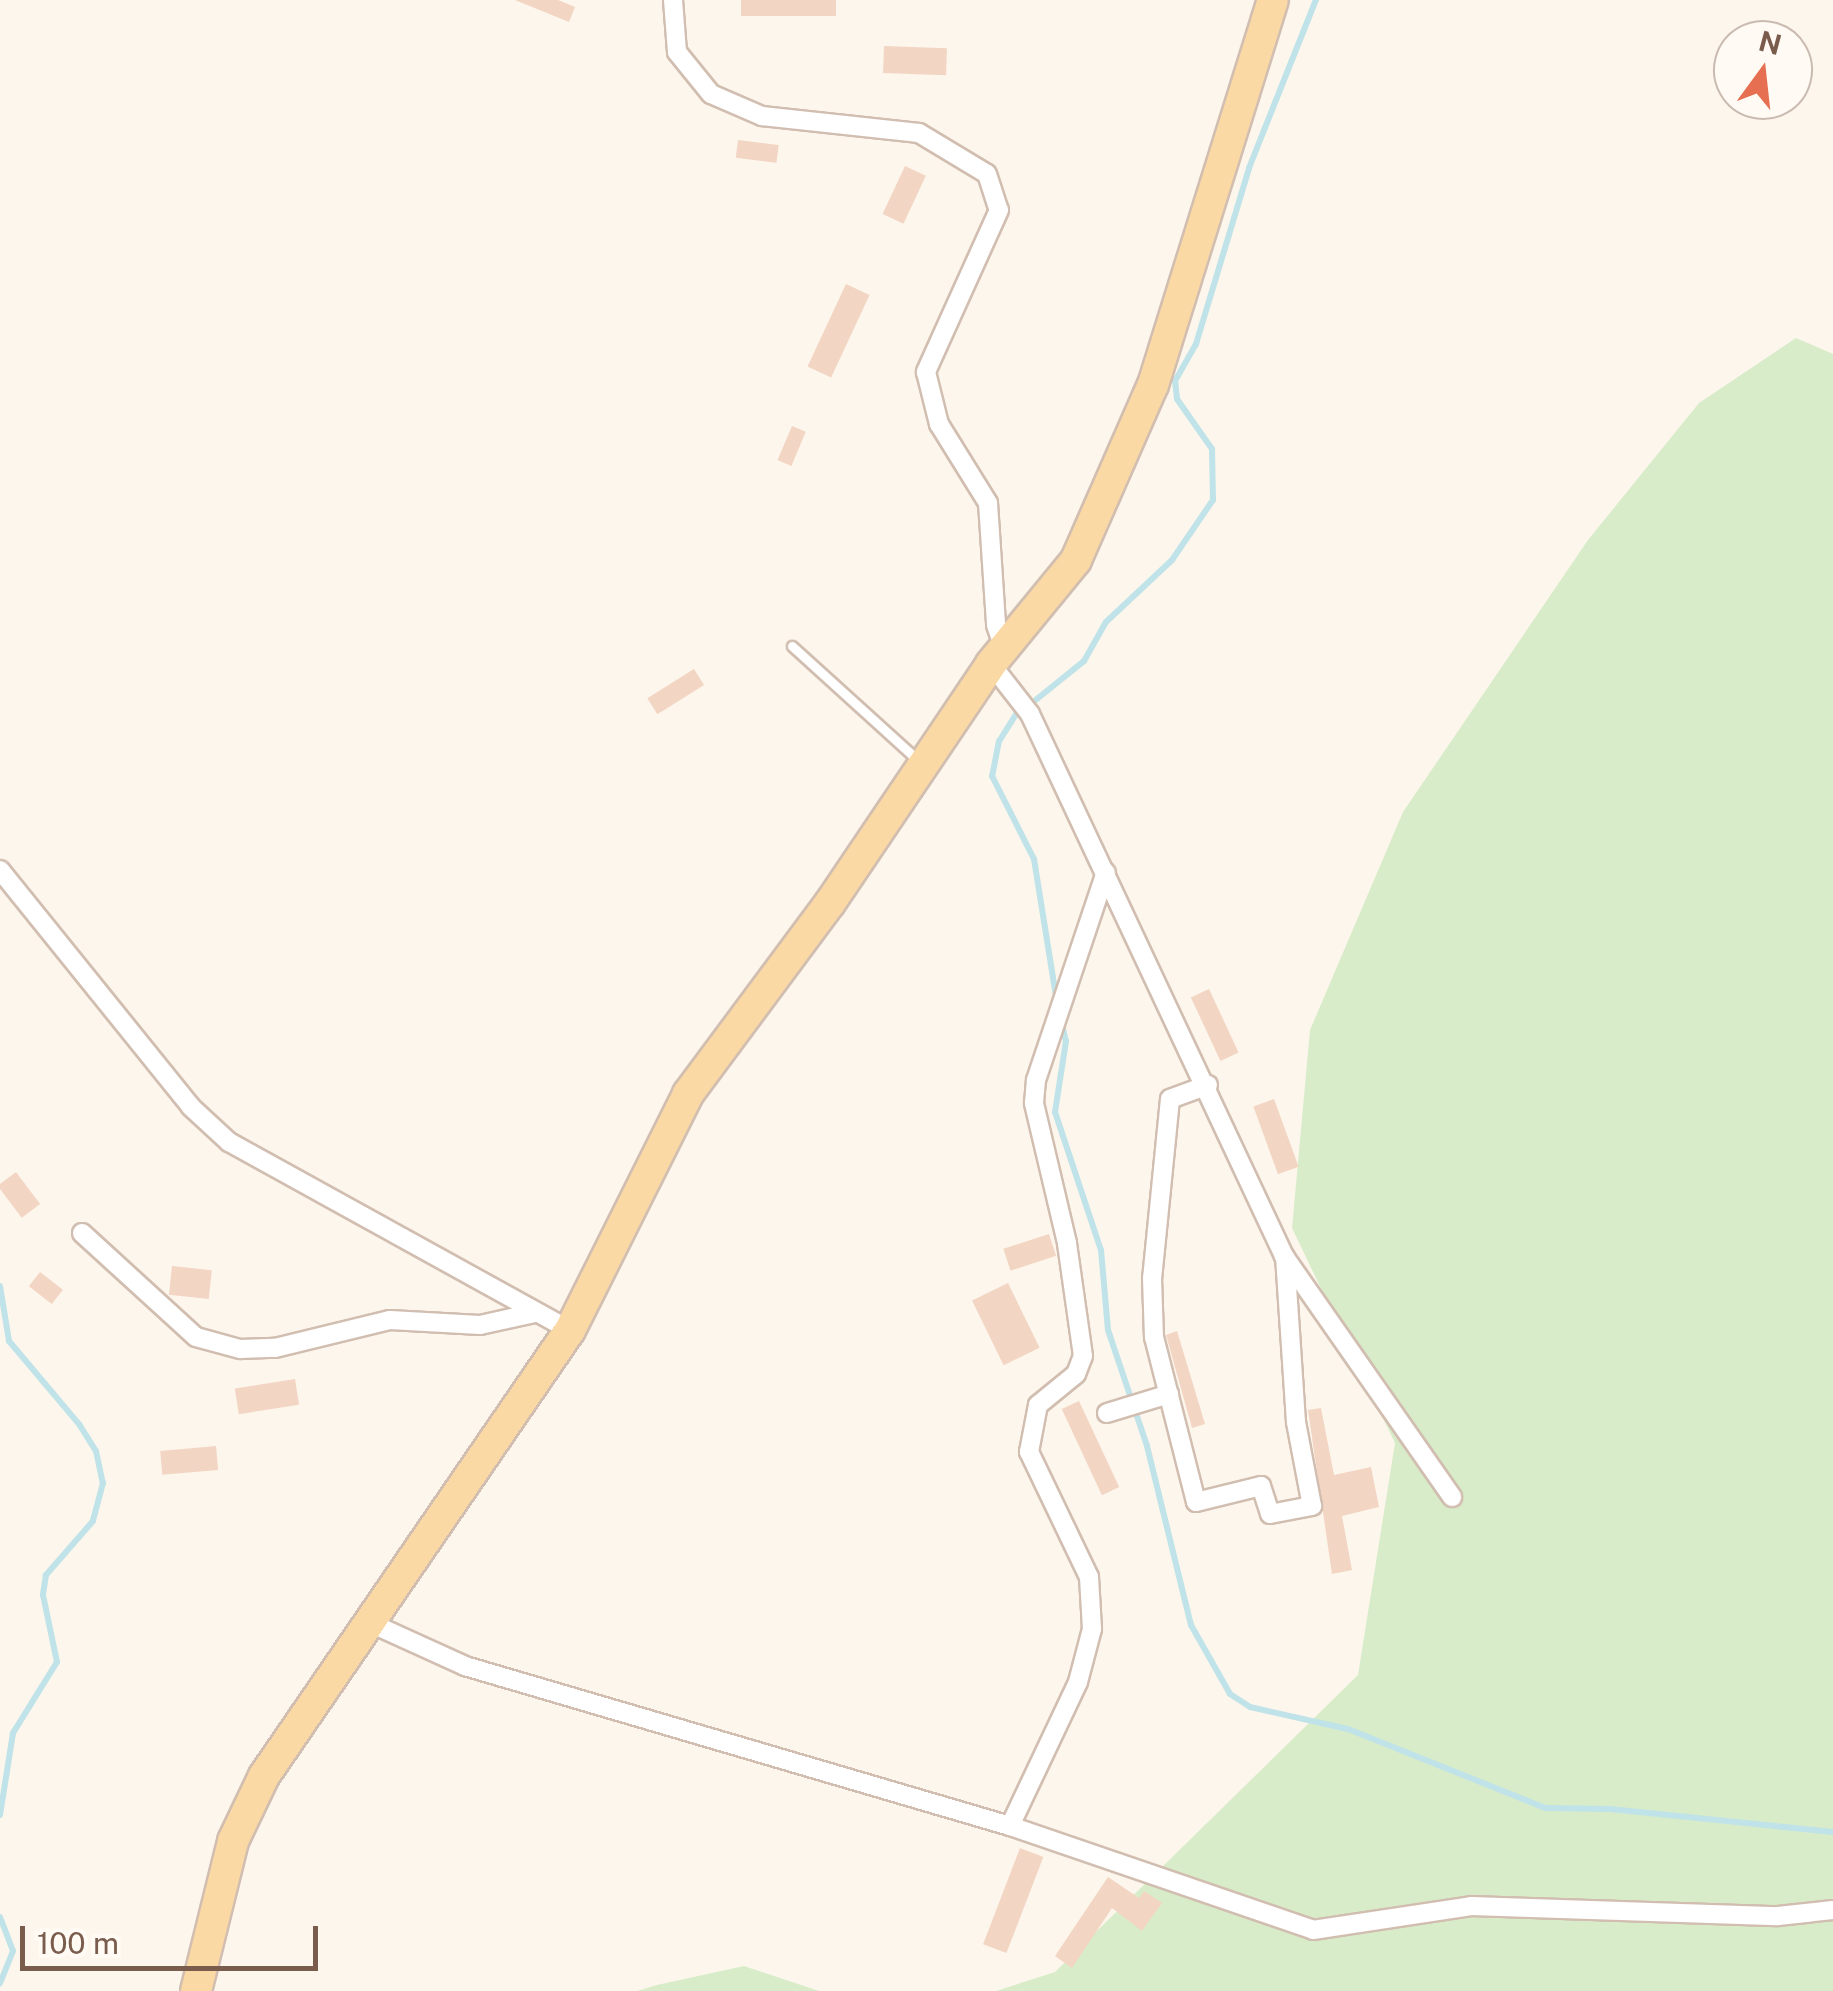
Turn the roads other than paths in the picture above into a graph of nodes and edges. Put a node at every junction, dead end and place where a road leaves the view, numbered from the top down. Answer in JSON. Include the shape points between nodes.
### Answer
{"nodes":[{"id":1,"x":673,"y":0,"type":"edge"},
{"id":2,"x":1273,"y":0,"type":"edge"},
{"id":3,"x":792,"y":646,"type":"dead end"},
{"id":4,"x":998,"y":656,"type":"junction"},
{"id":5,"x":923,"y":763,"type":"junction"},
{"id":6,"x":0,"y":870,"type":"edge"},
{"id":7,"x":1106,"y":872,"type":"junction"},
{"id":8,"x":1208,"y":1085,"type":"junction"},
{"id":9,"x":82,"y":1233,"type":"dead end"},
{"id":10,"x":1284,"y":1256,"type":"junction"},
{"id":11,"x":534,"y":1314,"type":"junction"},
{"id":12,"x":570,"y":1330,"type":"junction"},
{"id":13,"x":1169,"y":1394,"type":"junction"},
{"id":14,"x":1113,"y":1411,"type":"dead end"},
{"id":15,"x":1452,"y":1497,"type":"dead end"},
{"id":16,"x":366,"y":1622,"type":"junction"},
{"id":17,"x":1010,"y":1826,"type":"junction"},
{"id":18,"x":1833,"y":1910,"type":"edge"},
{"id":19,"x":196,"y":1991,"type":"edge"}],
"edges":[{"from":1,"to":4,"type":"street","via":[[677,52],[712,94],[762,116],[920,133],[987,174],[998,210],[926,372],[939,424],[988,503]]},
{"from":2,"to":4,"type":"main road","via":[[1142,415],[1076,560]]},
{"from":3,"to":5,"type":"lane"},
{"from":4,"to":5,"type":"main road"},
{"from":4,"to":7,"type":"street"},
{"from":5,"to":12,"type":"main road","via":[[679,1110]]},
{"from":6,"to":11,"type":"street","via":[[174,1086],[229,1142]]},
{"from":7,"to":8,"type":"street"},
{"from":7,"to":17,"type":"street","via":[[1034,1103],[1068,1243],[1083,1356],[1076,1374],[1038,1406],[1029,1452],[1088,1577],[1092,1629],[1078,1682]]},
{"from":8,"to":10,"type":"street"},
{"from":8,"to":13,"type":"street","via":[[1170,1099],[1152,1278],[1154,1337]]},
{"from":9,"to":11,"type":"street","via":[[196,1337],[240,1349],[276,1348],[390,1320],[480,1325]]},
{"from":10,"to":13,"type":"street","via":[[1296,1422],[1312,1506],[1270,1514],[1262,1486],[1196,1502]]},
{"from":10,"to":15,"type":"street"},
{"from":11,"to":12,"type":"street"},
{"from":12,"to":16,"type":"main road"},
{"from":13,"to":14,"type":"street"},
{"from":16,"to":17,"type":"street","via":[[465,1666]]},
{"from":16,"to":19,"type":"main road","via":[[243,1813]]},
{"from":17,"to":18,"type":"street","via":[[1313,1930],[1470,1906],[1778,1916]]}]}
